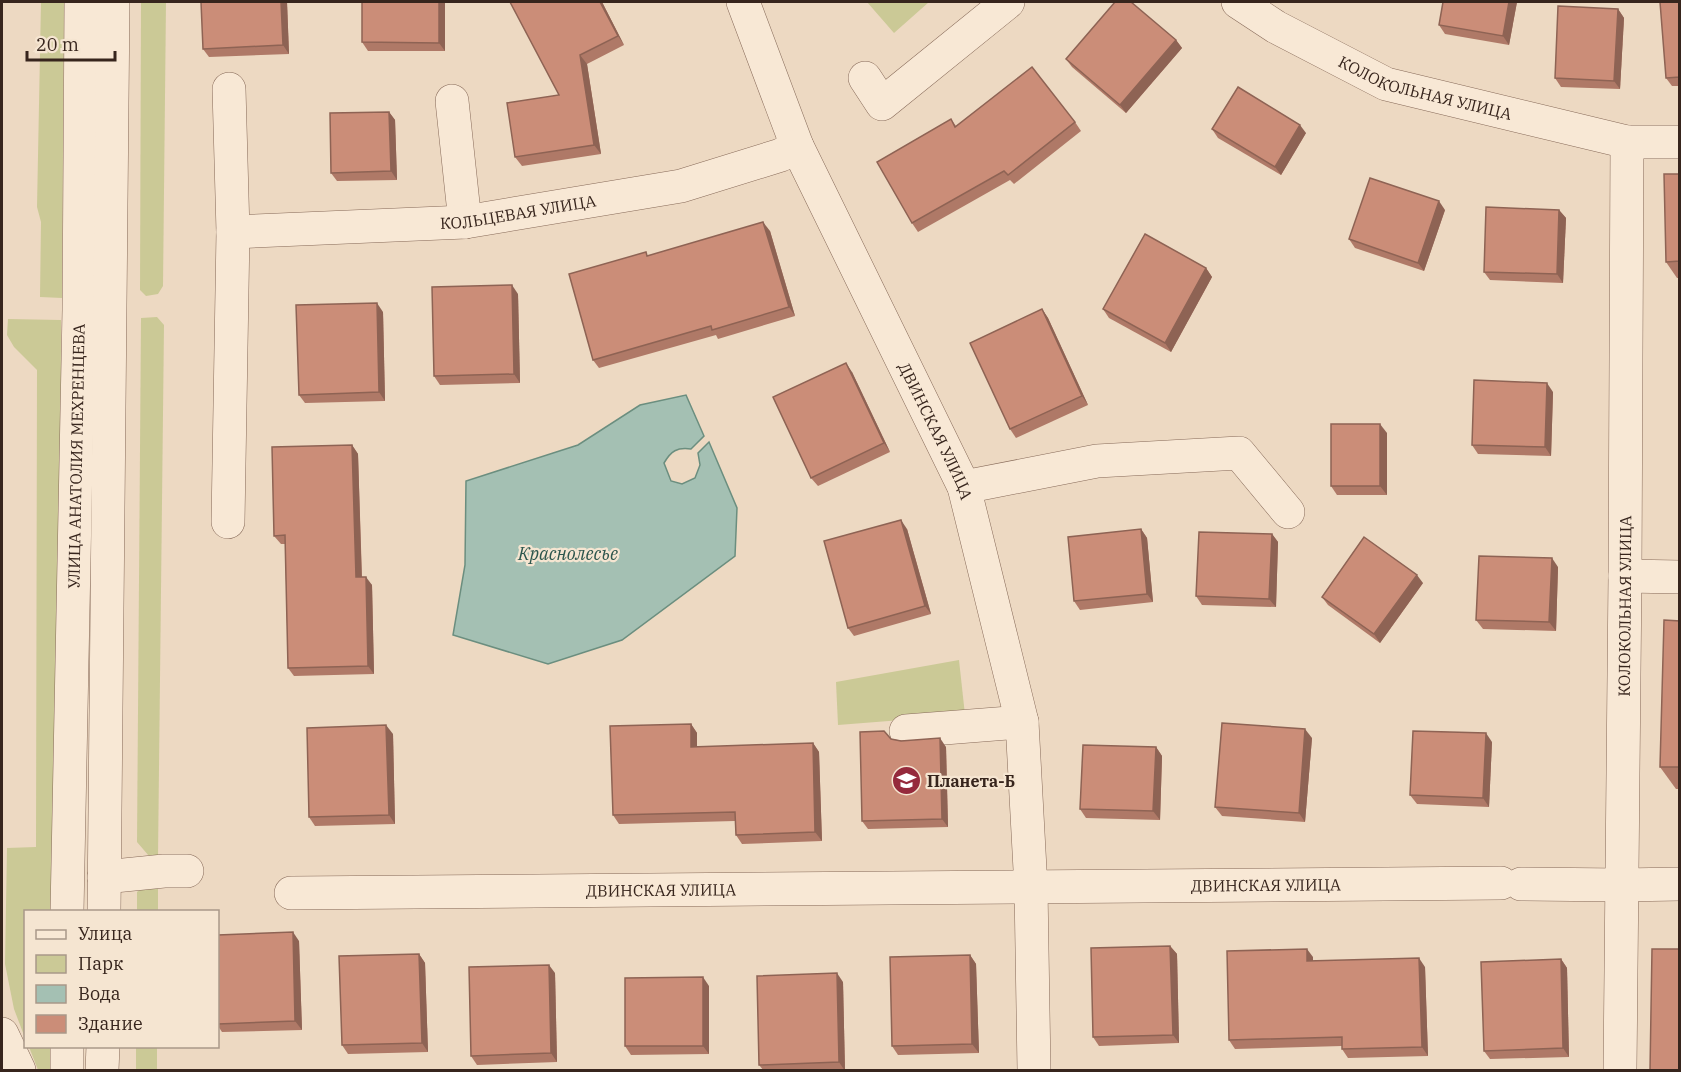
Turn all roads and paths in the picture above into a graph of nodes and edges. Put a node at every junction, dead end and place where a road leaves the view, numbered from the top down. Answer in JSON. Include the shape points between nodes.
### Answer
{"nodes":[{"id":1,"x":81,"y":2,"type":"edge"},
{"id":2,"x":113,"y":2,"type":"edge"},
{"id":3,"x":743,"y":2,"type":"edge"},
{"id":4,"x":1238,"y":2,"type":"edge"},
{"id":5,"x":997,"y":5,"type":"edge"},
{"id":6,"x":229,"y":89,"type":"dead end"},
{"id":7,"x":873,"y":91,"type":"dead end"},
{"id":8,"x":452,"y":101,"type":"dead end"},
{"id":9,"x":1627,"y":142,"type":"junction"},
{"id":10,"x":1680,"y":142,"type":"edge"},
{"id":11,"x":797,"y":146,"type":"junction"},
{"id":12,"x":465,"y":222,"type":"junction"},
{"id":13,"x":233,"y":232,"type":"junction"},
{"id":14,"x":964,"y":487,"type":"junction"},
{"id":15,"x":1288,"y":512,"type":"dead end"},
{"id":16,"x":228,"y":522,"type":"dead end"},
{"id":17,"x":1625,"y":576,"type":"junction"},
{"id":18,"x":1680,"y":577,"type":"edge"},
{"id":19,"x":1022,"y":722,"type":"junction"},
{"id":20,"x":906,"y":731,"type":"dead end"},
{"id":21,"x":187,"y":871,"type":"dead end"},
{"id":22,"x":104,"y":877,"type":"junction"},
{"id":23,"x":1680,"y":884,"type":"edge"},
{"id":24,"x":1621,"y":885,"type":"junction"},
{"id":25,"x":1031,"y":888,"type":"junction"},
{"id":26,"x":291,"y":893,"type":"dead end"},
{"id":27,"x":67,"y":910,"type":"edge"},
{"id":28,"x":104,"y":910,"type":"edge"},
{"id":29,"x":2,"y":1034,"type":"edge"},
{"id":30,"x":67,"y":1048,"type":"edge"},
{"id":31,"x":103,"y":1048,"type":"edge"},
{"id":32,"x":19,"y":1071,"type":"edge"},
{"id":33,"x":67,"y":1071,"type":"edge"},
{"id":34,"x":102,"y":1071,"type":"edge"},
{"id":35,"x":1034,"y":1071,"type":"edge"},
{"id":36,"x":1620,"y":1071,"type":"edge"}],
"edges":[{"from":1,"to":27,"type":"street","name":"УЛИЦА АНАТОЛИЯ МЕХРЕНЦЕВА"},
{"from":2,"to":22,"type":"street","name":"УЛИЦА АНАТОЛИЯ МЕХРЕНЦЕВА"},
{"from":3,"to":11,"type":"street","name":"ДВИНСКАЯ УЛИЦА"},
{"from":4,"to":9,"type":"street","name":"КОЛОКОЛЬНАЯ УЛИЦА","via":[[1276,27],[1386,84]]},
{"from":5,"to":7,"type":"street"},
{"from":6,"to":13,"type":"street"},
{"from":8,"to":12,"type":"street"},
{"from":9,"to":10,"type":"street","name":"КОЛОКОЛЬНАЯ УЛИЦА"},
{"from":9,"to":17,"type":"street","name":"КОЛОКОЛЬНАЯ УЛИЦА"},
{"from":11,"to":12,"type":"street","name":"КОЛЬЦЕВАЯ УЛИЦА","via":[[781,155],[681,186]]},
{"from":11,"to":14,"type":"street","name":"ДВИНСКАЯ УЛИЦА"},
{"from":12,"to":13,"type":"street","name":"КОЛЬЦЕВАЯ УЛИЦА"},
{"from":13,"to":16,"type":"street"},
{"from":14,"to":15,"type":"street","via":[[1098,461],[1239,453]]},
{"from":14,"to":19,"type":"street","name":"ДВИНСКАЯ УЛИЦА"},
{"from":17,"to":18,"type":"street"},
{"from":17,"to":24,"type":"street","name":"КОЛОКОЛЬНАЯ УЛИЦА"},
{"from":19,"to":20,"type":"street"},
{"from":19,"to":25,"type":"street","name":"ДВИНСКАЯ УЛИЦА"},
{"from":21,"to":22,"type":"street"},
{"from":22,"to":28,"type":"street","name":"УЛИЦА АНАТОЛИЯ МЕХРЕНЦЕВА"},
{"from":23,"to":24,"type":"street","name":"ДВИНСКАЯ УЛИЦА"},
{"from":24,"to":25,"type":"street","name":"ДВИНСКАЯ УЛИЦА"},
{"from":24,"to":36,"type":"street","name":"КОЛОКОЛЬНАЯ УЛИЦА"},
{"from":25,"to":26,"type":"street","name":"ДВИНСКАЯ УЛИЦА"},
{"from":25,"to":35,"type":"street","name":"ДВИНСКАЯ УЛИЦА"},
{"from":29,"to":32,"type":"street"},
{"from":30,"to":33,"type":"street"},
{"from":31,"to":34,"type":"street"}]}
